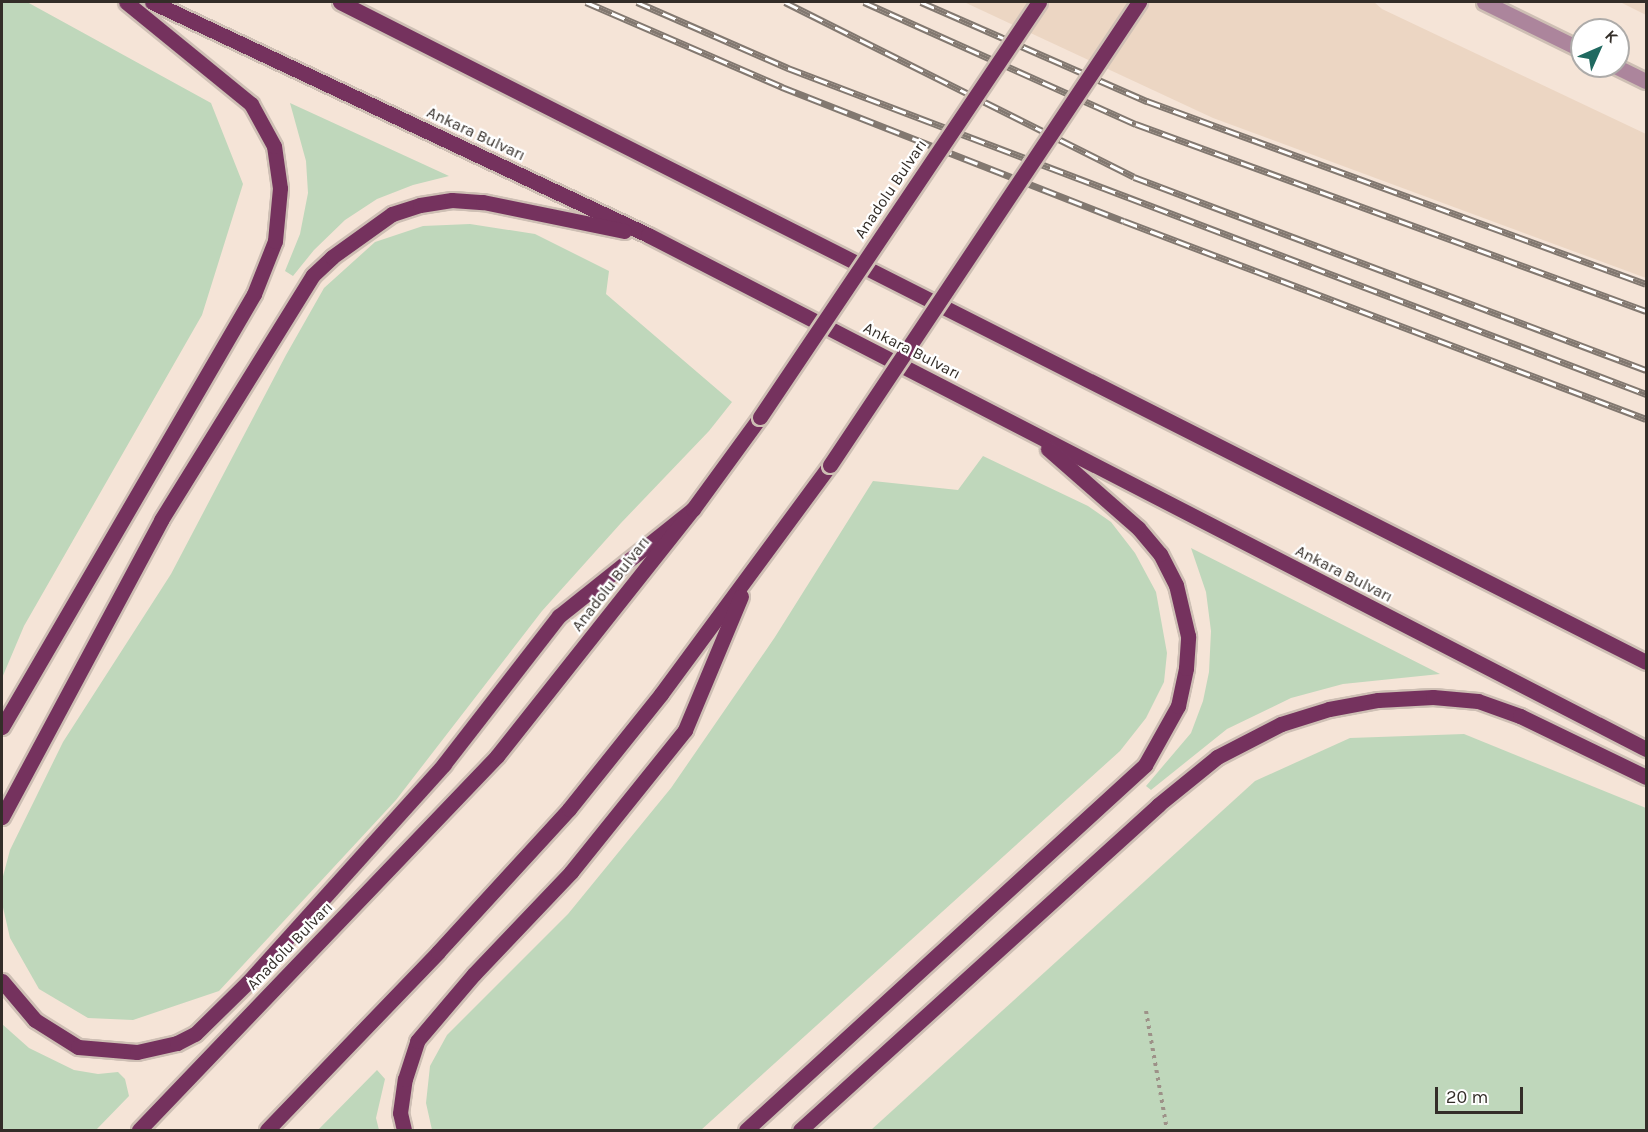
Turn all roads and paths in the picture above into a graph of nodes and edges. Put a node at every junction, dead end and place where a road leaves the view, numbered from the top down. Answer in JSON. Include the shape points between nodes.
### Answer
{"nodes":[{"id":1,"x":126,"y":2,"type":"edge"},
{"id":2,"x":152,"y":2,"type":"edge"},
{"id":3,"x":340,"y":2,"type":"edge"},
{"id":4,"x":1039,"y":2,"type":"edge"},
{"id":5,"x":1139,"y":2,"type":"edge"},
{"id":6,"x":1484,"y":2,"type":"edge"},
{"id":7,"x":1570,"y":44,"type":"edge"},
{"id":8,"x":1630,"y":73,"type":"edge"},
{"id":9,"x":1647,"y":81,"type":"edge"},
{"id":10,"x":648,"y":236,"type":"junction"},
{"id":11,"x":1029,"y":434,"type":"junction"},
{"id":12,"x":693,"y":509,"type":"junction"},
{"id":13,"x":751,"y":574,"type":"junction"},
{"id":14,"x":1594,"y":635,"type":"junction"},
{"id":15,"x":1647,"y":652,"type":"edge"},
{"id":16,"x":1647,"y":662,"type":"edge"},
{"id":17,"x":2,"y":726,"type":"edge"},
{"id":18,"x":1647,"y":749,"type":"edge"},
{"id":19,"x":1647,"y":777,"type":"edge"},
{"id":20,"x":2,"y":817,"type":"edge"},
{"id":21,"x":2,"y":981,"type":"edge"},
{"id":22,"x":1146,"y":1011,"type":"dead end"},
{"id":23,"x":139,"y":1131,"type":"edge"},
{"id":24,"x":267,"y":1131,"type":"edge"},
{"id":25,"x":404,"y":1131,"type":"edge"},
{"id":26,"x":746,"y":1131,"type":"edge"},
{"id":27,"x":800,"y":1131,"type":"edge"},
{"id":28,"x":1167,"y":1131,"type":"edge"}],
"edges":[{"from":1,"to":17,"type":"main road","via":[[251,104],[274,147],[280,188],[275,241],[255,294]]},
{"from":2,"to":10,"type":"main road","name":"Ankara Bulvarı"},
{"from":3,"to":14,"type":"main road"},
{"from":4,"to":12,"type":"main road","name":"Anadolu Bulvarı","bridge":true,"via":[[760,417]]},
{"from":5,"to":13,"type":"main road","bridge":true,"via":[[830,465]]},
{"from":6,"to":7,"type":"street"},
{"from":8,"to":9,"type":"street"},
{"from":10,"to":11,"type":"main road","name":"Ankara Bulvarı"},
{"from":10,"to":20,"type":"main road","via":[[483,202],[452,200],[392,214],[332,256],[313,275],[162,520]]},
{"from":11,"to":18,"type":"main road","name":"Ankara Bulvarı"},
{"from":11,"to":26,"type":"main road","via":[[1138,528],[1160,554],[1176,585],[1188,636],[1179,706],[1145,765]]},
{"from":12,"to":21,"type":"main road","via":[[560,616],[444,764],[248,982],[195,1034],[177,1043],[137,1052],[78,1047],[36,1020]]},
{"from":12,"to":23,"type":"main road","name":"Anadolu Bulvarı","via":[[497,756]]},
{"from":13,"to":24,"type":"main road","via":[[662,694],[569,808]]},
{"from":13,"to":25,"type":"main road","via":[[685,730],[571,872],[417,1041],[400,1113]]},
{"from":14,"to":15,"type":"main road"},
{"from":14,"to":16,"type":"main road"},
{"from":19,"to":27,"type":"main road","via":[[1520,716],[1478,701],[1433,697],[1378,700],[1329,709],[1281,724],[1217,758],[1158,805]]},
{"from":22,"to":28,"type":"path"}]}
